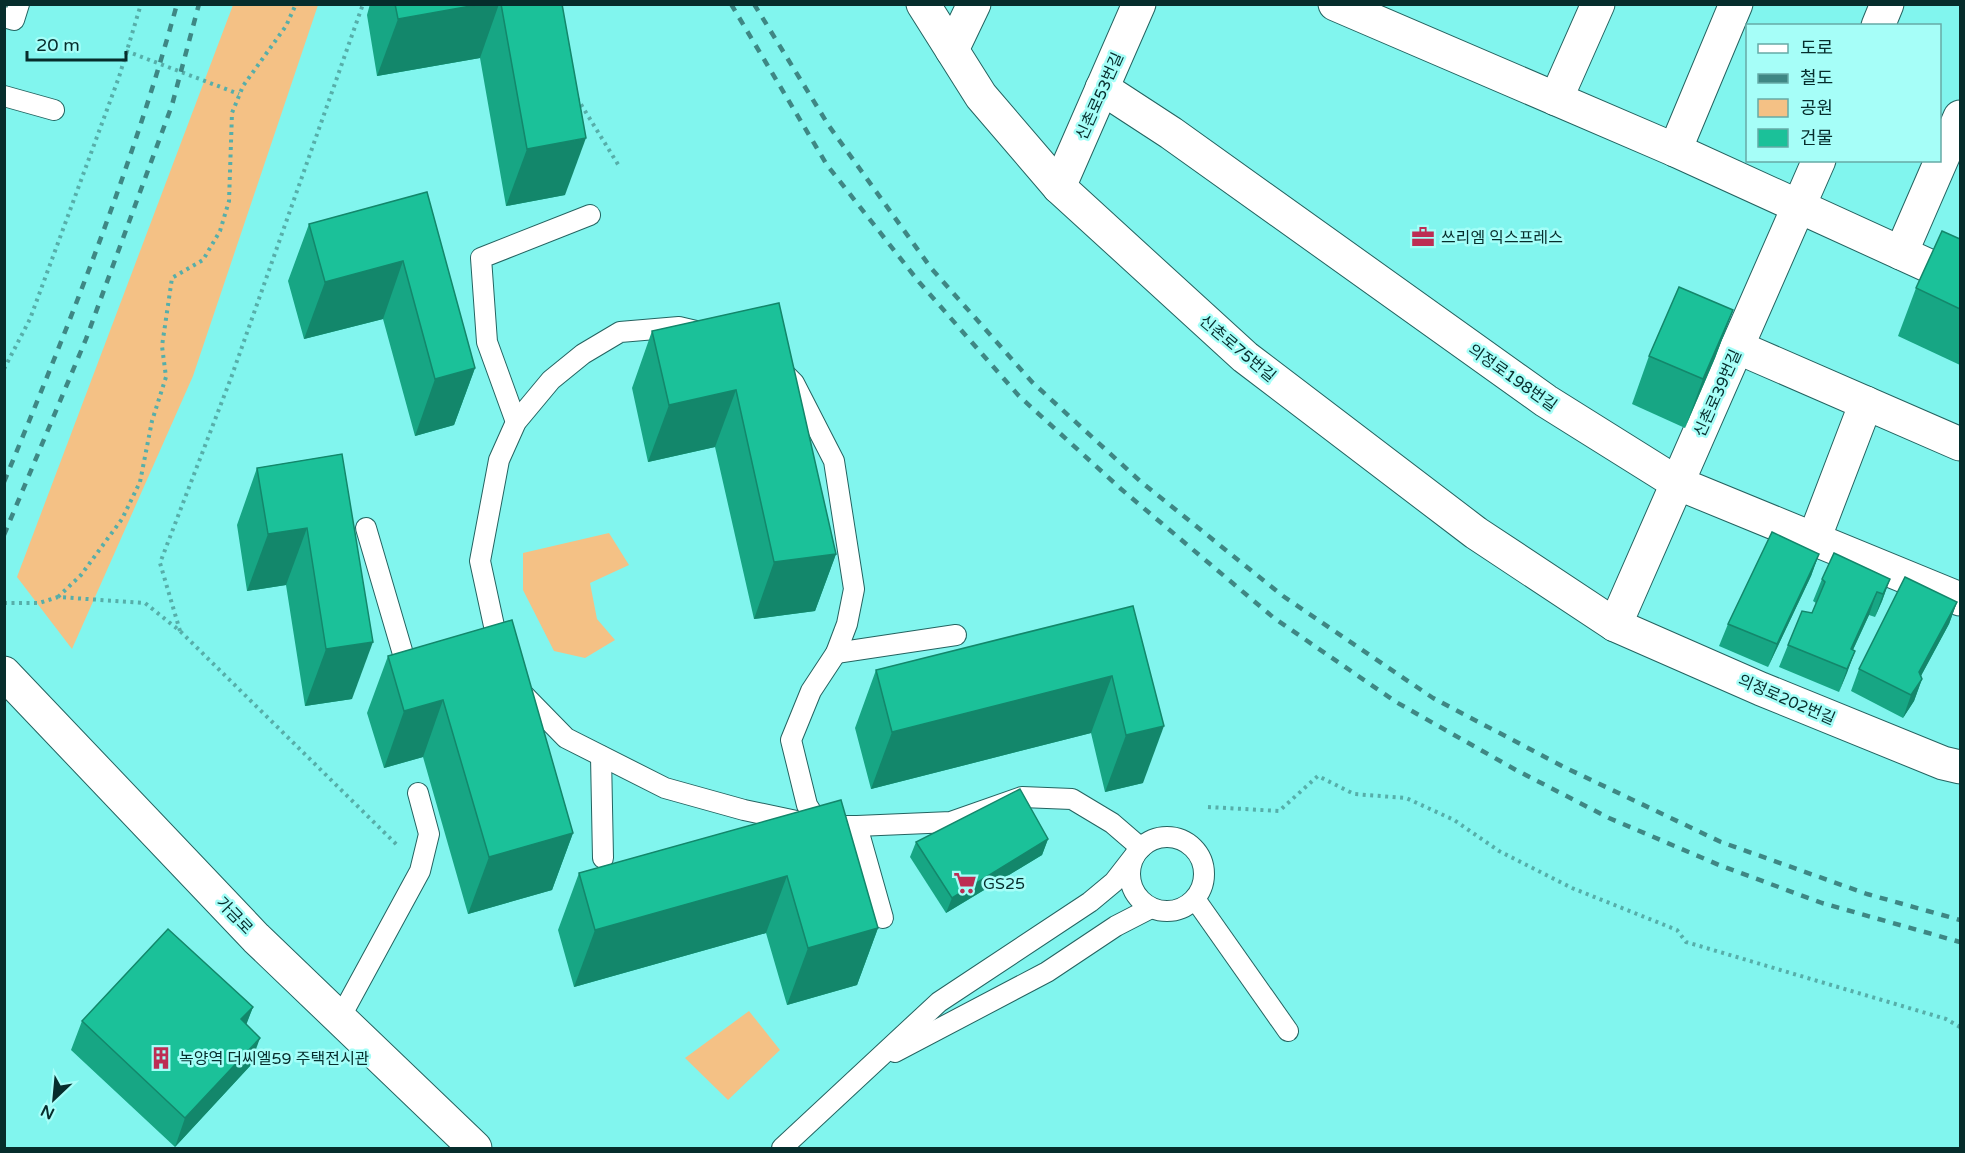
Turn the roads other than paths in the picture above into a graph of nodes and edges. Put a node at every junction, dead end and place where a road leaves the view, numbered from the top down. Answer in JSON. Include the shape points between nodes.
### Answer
{"nodes":[{"id":1,"x":19,"y":4,"type":"edge"},
{"id":2,"x":923,"y":4,"type":"edge"},
{"id":3,"x":974,"y":4,"type":"edge"},
{"id":4,"x":1139,"y":4,"type":"edge"},
{"id":5,"x":1335,"y":4,"type":"edge"},
{"id":6,"x":1598,"y":4,"type":"edge"},
{"id":7,"x":1736,"y":4,"type":"edge"},
{"id":8,"x":1887,"y":4,"type":"edge"},
{"id":9,"x":1388,"y":15,"type":"edge"},
{"id":10,"x":4,"y":17,"type":"edge"},
{"id":11,"x":1879,"y":24,"type":"edge"},
{"id":12,"x":952,"y":50,"type":"junction"},
{"id":13,"x":1102,"y":88,"type":"junction"},
{"id":14,"x":4,"y":96,"type":"edge"},
{"id":15,"x":1556,"y":99,"type":"junction"},
{"id":16,"x":54,"y":110,"type":"dead end"},
{"id":17,"x":1960,"y":117,"type":"edge"},
{"id":18,"x":1675,"y":150,"type":"junction"},
{"id":19,"x":1941,"y":161,"type":"edge"},
{"id":20,"x":1818,"y":162,"type":"edge"},
{"id":21,"x":1940,"y":162,"type":"edge"},
{"id":22,"x":1059,"y":187,"type":"junction"},
{"id":23,"x":1798,"y":207,"type":"junction"},
{"id":24,"x":591,"y":215,"type":"dead end"},
{"id":25,"x":1901,"y":253,"type":"junction"},
{"id":26,"x":1960,"y":280,"type":"edge"},
{"id":27,"x":712,"y":335,"type":"edge"},
{"id":28,"x":1737,"y":347,"type":"junction"},
{"id":29,"x":771,"y":359,"type":"edge"},
{"id":30,"x":1866,"y":403,"type":"junction"},
{"id":31,"x":516,"y":422,"type":"junction"},
{"id":32,"x":1960,"y":444,"type":"edge"},
{"id":33,"x":1677,"y":483,"type":"junction"},
{"id":34,"x":366,"y":528,"type":"dead end"},
{"id":35,"x":1814,"y":539,"type":"junction"},
{"id":36,"x":1960,"y":599,"type":"edge"},
{"id":37,"x":1615,"y":625,"type":"junction"},
{"id":38,"x":956,"y":635,"type":"dead end"},
{"id":39,"x":836,"y":653,"type":"junction"},
{"id":40,"x":431,"y":668,"type":"edge"},
{"id":41,"x":4,"y":673,"type":"edge"},
{"id":42,"x":601,"y":756,"type":"junction"},
{"id":43,"x":1960,"y":767,"type":"edge"},
{"id":44,"x":417,"y":792,"type":"dead end"},
{"id":45,"x":820,"y":826,"type":"junction"},
{"id":46,"x":857,"y":826,"type":"junction"},
{"id":47,"x":1138,"y":851,"type":"junction"},
{"id":48,"x":603,"y":858,"type":"dead end"},
{"id":49,"x":1195,"y":900,"type":"junction"},
{"id":50,"x":1151,"y":908,"type":"junction"},
{"id":51,"x":884,"y":918,"type":"dead end"},
{"id":52,"x":340,"y":1018,"type":"junction"},
{"id":53,"x":1288,"y":1031,"type":"dead end"},
{"id":54,"x":872,"y":1065,"type":"junction"},
{"id":55,"x":475,"y":1149,"type":"edge"},
{"id":56,"x":782,"y":1149,"type":"edge"}],
"edges":[{"from":1,"to":10,"type":"lane","via":[[14,20]]},
{"from":2,"to":12,"type":"street","name":"신촌로75번길"},
{"from":3,"to":12,"type":"street"},
{"from":4,"to":13,"type":"street","name":"신촌로53번길"},
{"from":5,"to":9,"type":"street"},
{"from":6,"to":15,"type":"street"},
{"from":7,"to":18,"type":"street"},
{"from":8,"to":11,"type":"street"},
{"from":9,"to":15,"type":"street"},
{"from":12,"to":22,"type":"street","name":"신촌로75번길","via":[[981,96]]},
{"from":13,"to":22,"type":"street","name":"신촌로53번길"},
{"from":13,"to":33,"type":"street","name":"의정로198번길","via":[[1546,401]]},
{"from":14,"to":16,"type":"lane"},
{"from":15,"to":18,"type":"street"},
{"from":17,"to":19,"type":"street"},
{"from":18,"to":23,"type":"street"},
{"from":20,"to":23,"type":"street","name":"신촌로39번길"},
{"from":21,"to":25,"type":"street"},
{"from":22,"to":37,"type":"street","name":"신촌로75번길","via":[[1245,357],[1476,533]]},
{"from":23,"to":25,"type":"street"},
{"from":23,"to":28,"type":"street","name":"신촌로39번길"},
{"from":24,"to":31,"type":"lane","via":[[481,258],[487,342]]},
{"from":25,"to":26,"type":"street"},
{"from":27,"to":31,"type":"lane","via":[[679,327],[620,332],[583,354],[551,380]]},
{"from":28,"to":30,"type":"street"},
{"from":28,"to":33,"type":"street","name":"신촌로39번길"},
{"from":29,"to":39,"type":"lane","via":[[794,382],[834,461],[854,589]]},
{"from":30,"to":32,"type":"street"},
{"from":30,"to":35,"type":"street"},
{"from":31,"to":42,"type":"lane","via":[[499,460],[480,561],[499,666],[566,738]]},
{"from":33,"to":35,"type":"street","name":"의정로198번길"},
{"from":33,"to":37,"type":"street","name":"신촌로39번길"},
{"from":34,"to":40,"type":"lane","via":[[408,671]]},
{"from":35,"to":36,"type":"street","name":"의정로198번길"},
{"from":37,"to":43,"type":"street","name":"의정로202번길","via":[[1943,764]]},
{"from":38,"to":39,"type":"lane"},
{"from":39,"to":45,"type":"lane","via":[[811,692],[791,740],[807,805]]},
{"from":41,"to":52,"type":"street","name":"가금로","via":[[256,938]]},
{"from":42,"to":45,"type":"lane","via":[[665,788]]},
{"from":42,"to":48,"type":"lane"},
{"from":44,"to":52,"type":"lane","via":[[429,834],[420,871]]},
{"from":45,"to":46,"type":"lane"},
{"from":46,"to":47,"type":"lane","via":[[951,822],[1022,797],[1072,800],[1112,823]]},
{"from":46,"to":51,"type":"lane"},
{"from":47,"to":49,"type":"lane","via":[[1164,837],[1177,838],[1193,848],[1203,863],[1205,876]]},
{"from":47,"to":50,"type":"lane","via":[[1130,867],[1134,890]]},
{"from":47,"to":54,"type":"lane","via":[[1114,882],[1090,902],[939,1002]]},
{"from":49,"to":50,"type":"lane","via":[[1179,910]]},
{"from":49,"to":53,"type":"lane"},
{"from":50,"to":54,"type":"lane","via":[[1116,926],[1047,972]]},
{"from":52,"to":55,"type":"street","name":"가금로"},
{"from":54,"to":56,"type":"lane"}]}
